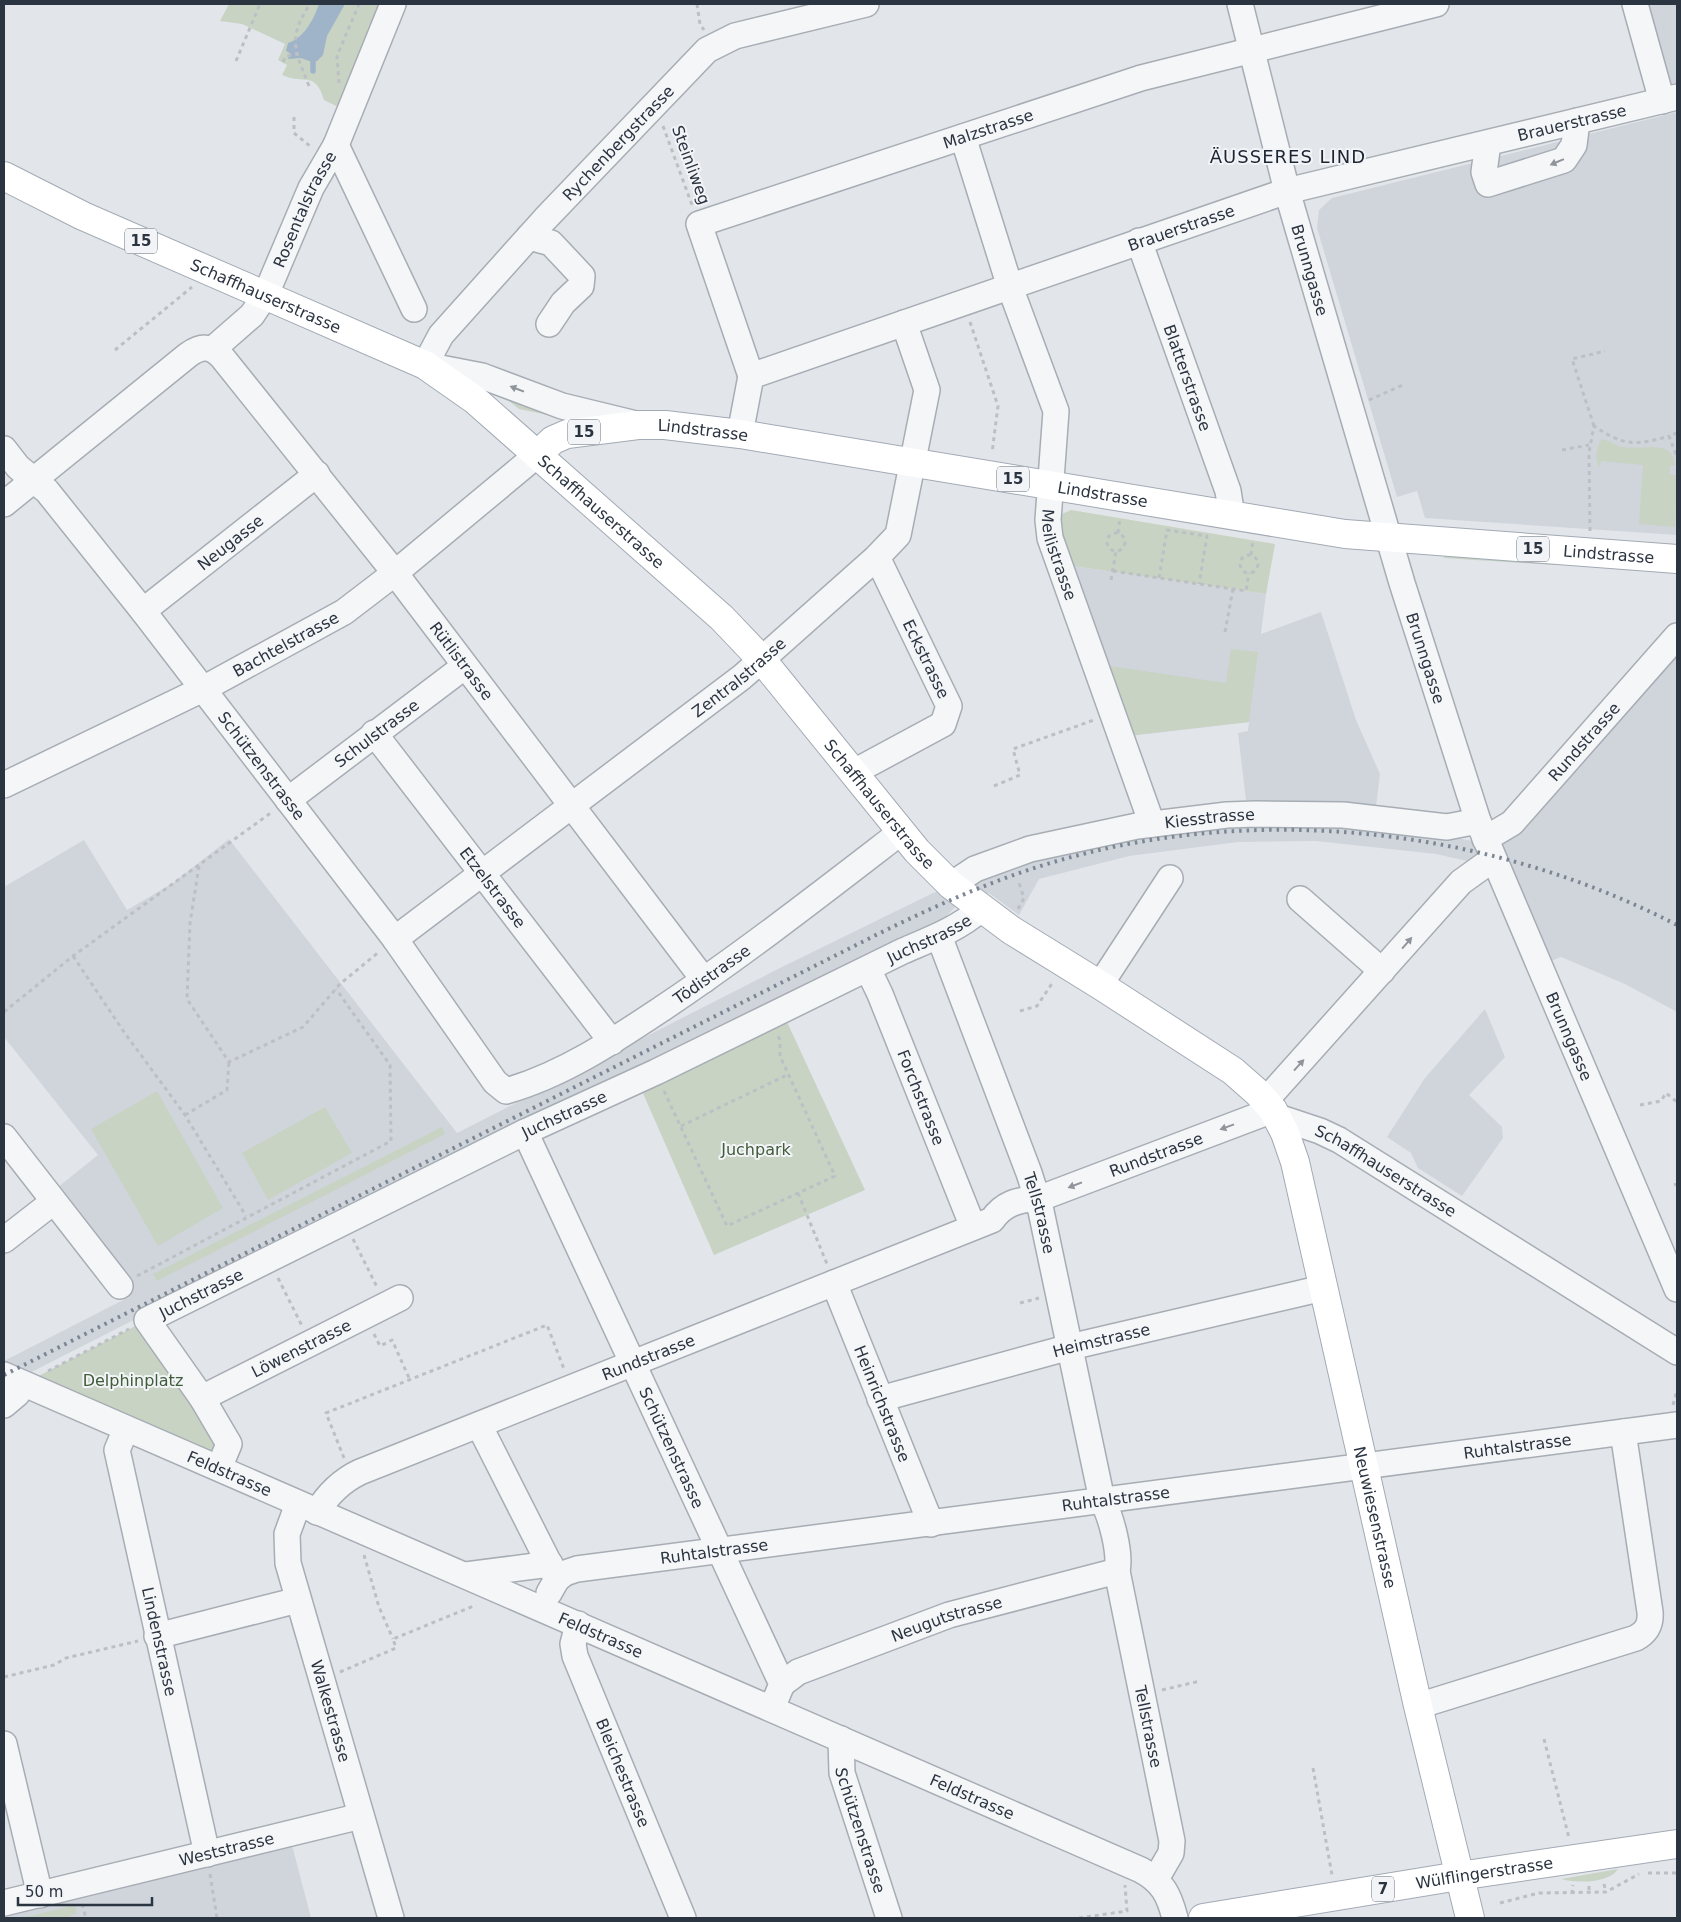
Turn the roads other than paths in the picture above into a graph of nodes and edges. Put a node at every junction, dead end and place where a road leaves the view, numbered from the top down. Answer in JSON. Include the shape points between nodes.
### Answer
{"nodes":[{"id":1,"x":393,"y":4,"type":"edge"},
{"id":2,"x":866,"y":4,"type":"edge"},
{"id":3,"x":1240,"y":4,"type":"edge"},
{"id":4,"x":1436,"y":4,"type":"edge"},
{"id":5,"x":1635,"y":4,"type":"edge"},
{"id":6,"x":1251,"y":50,"type":"junction"},
{"id":7,"x":1670,"y":99,"type":"edge"},
{"id":8,"x":1578,"y":121,"type":"junction"},
{"id":9,"x":963,"y":137,"type":"junction"},
{"id":10,"x":1488,"y":143,"type":"junction"},
{"id":11,"x":324,"y":147,"type":"junction"},
{"id":12,"x":4,"y":176,"type":"edge"},
{"id":13,"x":1287,"y":191,"type":"junction"},
{"id":14,"x":529,"y":237,"type":"junction"},
{"id":15,"x":1139,"y":241,"type":"junction"},
{"id":16,"x":1010,"y":286,"type":"junction"},
{"id":17,"x":266,"y":294,"type":"junction"},
{"id":18,"x":414,"y":309,"type":"dead end"},
{"id":19,"x":904,"y":323,"type":"junction"},
{"id":20,"x":549,"y":324,"type":"dead end"},
{"id":21,"x":213,"y":349,"type":"junction"},
{"id":22,"x":425,"y":365,"type":"junction"},
{"id":23,"x":751,"y":376,"type":"junction"},
{"id":24,"x":638,"y":425,"type":"junction"},
{"id":25,"x":740,"y":434,"type":"junction"},
{"id":26,"x":4,"y":449,"type":"edge"},
{"id":27,"x":537,"y":454,"type":"junction"},
{"id":28,"x":914,"y":463,"type":"junction"},
{"id":29,"x":317,"y":474,"type":"junction"},
{"id":30,"x":33,"y":480,"type":"junction"},
{"id":31,"x":1050,"y":485,"type":"junction"},
{"id":32,"x":4,"y":504,"type":"edge"},
{"id":33,"x":1232,"y":516,"type":"junction"},
{"id":34,"x":1389,"y":538,"type":"junction"},
{"id":35,"x":877,"y":557,"type":"junction"},
{"id":36,"x":1677,"y":559,"type":"edge"},
{"id":37,"x":396,"y":573,"type":"junction"},
{"id":38,"x":143,"y":611,"type":"junction"},
{"id":39,"x":1677,"y":636,"type":"edge"},
{"id":40,"x":762,"y":660,"type":"junction"},
{"id":41,"x":466,"y":666,"type":"junction"},
{"id":42,"x":203,"y":689,"type":"junction"},
{"id":43,"x":374,"y":733,"type":"junction"},
{"id":44,"x":854,"y":772,"type":"junction"},
{"id":45,"x":4,"y":785,"type":"edge"},
{"id":46,"x":288,"y":800,"type":"junction"},
{"id":47,"x":572,"y":804,"type":"junction"},
{"id":48,"x":1152,"y":824,"type":"junction"},
{"id":49,"x":901,"y":832,"type":"junction"},
{"id":50,"x":1485,"y":840,"type":"junction"},
{"id":51,"x":483,"y":872,"type":"junction"},
{"id":52,"x":1170,"y":878,"type":"dead end"},
{"id":53,"x":951,"y":885,"type":"junction"},
{"id":54,"x":1300,"y":899,"type":"dead end"},
{"id":55,"x":981,"y":909,"type":"junction"},
{"id":56,"x":939,"y":936,"type":"junction"},
{"id":57,"x":395,"y":939,"type":"junction"},
{"id":58,"x":868,"y":969,"type":"junction"},
{"id":59,"x":1382,"y":971,"type":"junction"},
{"id":60,"x":704,"y":980,"type":"junction"},
{"id":61,"x":1100,"y":984,"type":"junction"},
{"id":62,"x":612,"y":1042,"type":"junction"},
{"id":63,"x":506,"y":1091,"type":"joint"},
{"id":64,"x":1272,"y":1109,"type":"junction"},
{"id":65,"x":525,"y":1132,"type":"junction"},
{"id":66,"x":4,"y":1137,"type":"edge"},
{"id":67,"x":1038,"y":1199,"type":"junction"},
{"id":68,"x":53,"y":1202,"type":"junction"},
{"id":69,"x":982,"y":1224,"type":"junction"},
{"id":70,"x":4,"y":1240,"type":"edge"},
{"id":71,"x":834,"y":1283,"type":"junction"},
{"id":72,"x":120,"y":1286,"type":"road end"},
{"id":73,"x":1323,"y":1288,"type":"junction"},
{"id":74,"x":1677,"y":1289,"type":"edge"},
{"id":75,"x":384,"y":1307,"type":"road end"},
{"id":76,"x":1070,"y":1347,"type":"junction"},
{"id":77,"x":1677,"y":1352,"type":"edge"},
{"id":78,"x":632,"y":1364,"type":"junction"},
{"id":79,"x":22,"y":1378,"type":"edge"},
{"id":80,"x":202,"y":1398,"type":"junction"},
{"id":81,"x":880,"y":1399,"type":"junction"},
{"id":82,"x":4,"y":1405,"type":"edge"},
{"id":83,"x":479,"y":1425,"type":"junction"},
{"id":84,"x":1677,"y":1425,"type":"edge"},
{"id":85,"x":126,"y":1429,"type":"junction"},
{"id":86,"x":1623,"y":1432,"type":"junction"},
{"id":87,"x":1364,"y":1466,"type":"junction"},
{"id":88,"x":219,"y":1468,"type":"junction"},
{"id":89,"x":1102,"y":1500,"type":"junction"},
{"id":90,"x":308,"y":1508,"type":"junction"},
{"id":91,"x":930,"y":1524,"type":"junction"},
{"id":92,"x":720,"y":1551,"type":"junction"},
{"id":93,"x":554,"y":1571,"type":"junction"},
{"id":94,"x":1117,"y":1571,"type":"junction"},
{"id":95,"x":466,"y":1575,"type":"junction"},
{"id":96,"x":298,"y":1600,"type":"junction"},
{"id":97,"x":543,"y":1609,"type":"junction"},
{"id":98,"x":578,"y":1624,"type":"junction"},
{"id":99,"x":157,"y":1636,"type":"junction"},
{"id":100,"x":782,"y":1684,"type":"junction"},
{"id":101,"x":1418,"y":1706,"type":"junction"},
{"id":102,"x":772,"y":1708,"type":"junction"},
{"id":103,"x":841,"y":1739,"type":"junction"},
{"id":104,"x":4,"y":1744,"type":"edge"},
{"id":105,"x":361,"y":1816,"type":"junction"},
{"id":106,"x":1677,"y":1844,"type":"edge"},
{"id":107,"x":206,"y":1854,"type":"junction"},
{"id":108,"x":1459,"y":1876,"type":"junction"},
{"id":109,"x":1156,"y":1879,"type":"junction"},
{"id":110,"x":40,"y":1895,"type":"junction"},
{"id":111,"x":4,"y":1903,"type":"edge"},
{"id":112,"x":391,"y":1918,"type":"edge"},
{"id":113,"x":683,"y":1918,"type":"edge"},
{"id":114,"x":889,"y":1918,"type":"edge"},
{"id":115,"x":1175,"y":1918,"type":"edge"},
{"id":116,"x":1203,"y":1918,"type":"edge"},
{"id":117,"x":1470,"y":1918,"type":"edge"}],
"edges":[{"from":1,"to":11,"type":"street","name":"Rosentalstrasse"},
{"from":2,"to":14,"type":"street","name":"Rychenbergstrasse","via":[[748,33],[710,48]]},
{"from":3,"to":6,"type":"street","name":"Brunngasse"},
{"from":4,"to":6,"type":"street","name":"Malzstrasse"},
{"from":5,"to":7,"type":"street"},
{"from":6,"to":9,"type":"street","name":"Malzstrasse","via":[[1140,78]]},
{"from":6,"to":13,"type":"street","name":"Brunngasse"},
{"from":7,"to":8,"type":"street","name":"Brauerstrasse"},
{"from":8,"to":10,"type":"street","name":"Brauerstrasse"},
{"from":8,"to":10,"type":"street","one_way":true,"via":[[1574,145],[1564,160],[1488,184],[1484,172]]},
{"from":9,"to":16,"type":"street","name":"Meilistrasse"},
{"from":9,"to":23,"type":"street","name":"Malzstrasse","via":[[700,224]]},
{"from":10,"to":13,"type":"street","name":"Brauerstrasse"},
{"from":11,"to":17,"type":"street","name":"Rosentalstrasse","via":[[312,188]]},
{"from":11,"to":18,"type":"street"},
{"from":12,"to":17,"type":"main road","name":"Schaffhauserstrasse","number":"15","via":[[84,216]]},
{"from":13,"to":15,"type":"street","name":"Brauerstrasse"},
{"from":13,"to":34,"type":"street","name":"Brunngasse"},
{"from":14,"to":20,"type":"street","via":[[550,243],[582,276],[581,286],[563,303]]},
{"from":14,"to":22,"type":"street","name":"Rychenbergstrasse","via":[[441,335]]},
{"from":15,"to":16,"type":"street","name":"Brauerstrasse"},
{"from":15,"to":33,"type":"street","name":"Blatterstrasse","via":[[1228,491]]},
{"from":16,"to":19,"type":"street","name":"Brauerstrasse"},
{"from":16,"to":31,"type":"street","name":"Meilistrasse","via":[[1056,411]]},
{"from":17,"to":21,"type":"street","name":"Rosentalstrasse","via":[[252,315]]},
{"from":17,"to":22,"type":"main road","name":"Schaffhauserstrasse","number":"15"},
{"from":19,"to":23,"type":"street","name":"Brauerstrasse"},
{"from":19,"to":28,"type":"street","name":"Zentralstrasse","via":[[927,390]]},
{"from":21,"to":29,"type":"street","name":"Rütlistrasse"},
{"from":21,"to":30,"type":"street","name":"Rosentalstrasse","via":[[198,348],[188,355]]},
{"from":24,"to":22,"type":"street","one_way":true,"via":[[562,406],[482,376]]},
{"from":22,"to":27,"type":"main road","name":"Schaffhauserstrasse","number":"15","via":[[475,400]]},
{"from":23,"to":25,"type":"street"},
{"from":24,"to":25,"type":"main road","name":"Lindstrasse","number":"15"},
{"from":24,"to":27,"type":"main road","name":"Lindstrasse","number":"15","via":[[567,434],[553,440]]},
{"from":25,"to":28,"type":"main road","name":"Lindstrasse","number":"15"},
{"from":26,"to":30,"type":"street","name":"Schützenstrasse"},
{"from":27,"to":37,"type":"street","name":"Bachtelstrasse"},
{"from":27,"to":40,"type":"main road","name":"Schaffhauserstrasse","via":[[684,584]]},
{"from":28,"to":31,"type":"main road","name":"Lindstrasse","number":"15"},
{"from":28,"to":35,"type":"street","name":"Zentralstrasse","via":[[898,535]]},
{"from":29,"to":37,"type":"street","name":"Rütlistrasse"},
{"from":29,"to":38,"type":"street","name":"Neugasse"},
{"from":30,"to":32,"type":"street","name":"Rosentalstrasse"},
{"from":30,"to":38,"type":"street","name":"Schützenstrasse","via":[[47,491]]},
{"from":31,"to":33,"type":"main road","name":"Lindstrasse","number":"15"},
{"from":31,"to":48,"type":"street","name":"Meilistrasse","via":[[1050,538]]},
{"from":33,"to":34,"type":"main road","name":"Lindstrasse","number":"15"},
{"from":34,"to":36,"type":"main road","name":"Lindstrasse","number":"15"},
{"from":34,"to":50,"type":"street","name":"Brunngasse"},
{"from":35,"to":40,"type":"street","name":"Zentralstrasse"},
{"from":35,"to":44,"type":"street","name":"Eckstrasse","via":[[949,706],[943,724]]},
{"from":37,"to":41,"type":"street","name":"Rütlistrasse"},
{"from":37,"to":42,"type":"street","name":"Bachtelstrasse","via":[[344,612]]},
{"from":38,"to":42,"type":"street","name":"Schützenstrasse"},
{"from":39,"to":50,"type":"street","name":"Rundstrasse","via":[[1512,823]]},
{"from":40,"to":44,"type":"main road","name":"Schaffhauserstrasse"},
{"from":40,"to":47,"type":"street","name":"Zentralstrasse"},
{"from":41,"to":43,"type":"street","name":"Schulstrasse"},
{"from":41,"to":47,"type":"street","name":"Rütlistrasse"},
{"from":42,"to":45,"type":"street","name":"Bachtelstrasse"},
{"from":42,"to":46,"type":"street","name":"Schützenstrasse"},
{"from":43,"to":46,"type":"street","name":"Schulstrasse"},
{"from":43,"to":51,"type":"street","name":"Etzelstrasse"},
{"from":44,"to":49,"type":"main road","name":"Schaffhauserstrasse"},
{"from":46,"to":57,"type":"street","name":"Schützenstrasse"},
{"from":47,"to":51,"type":"street","name":"Zentralstrasse"},
{"from":47,"to":60,"type":"street","name":"Rütlistrasse"},
{"from":48,"to":50,"type":"street","name":"Kiesstrasse","via":[[1227,815],[1343,815],[1447,828]]},
{"from":48,"to":53,"type":"street","name":"Kiesstrasse","via":[[1030,849],[982,866]]},
{"from":49,"to":53,"type":"main road","name":"Schaffhauserstrasse"},
{"from":49,"to":60,"type":"street","name":"Tödistrasse"},
{"from":59,"to":50,"type":"street","name":"Rundstrasse","one_way":true,"via":[[1461,882]]},
{"from":50,"to":74,"type":"street","name":"Brunngasse"},
{"from":51,"to":57,"type":"street","name":"Zentralstrasse"},
{"from":51,"to":62,"type":"street","name":"Etzelstrasse"},
{"from":52,"to":61,"type":"street"},
{"from":53,"to":55,"type":"main road","name":"Schaffhauserstrasse"},
{"from":54,"to":59,"type":"street"},
{"from":55,"to":56,"type":"street","name":"Juchstrasse"},
{"from":55,"to":61,"type":"main road","name":"Schaffhauserstrasse"},
{"from":56,"to":58,"type":"street","name":"Juchstrasse"},
{"from":56,"to":67,"type":"street","name":"Tellstrasse"},
{"from":57,"to":63,"type":"street","name":"Schützenstrasse","via":[[495,1082]]},
{"from":58,"to":65,"type":"street","name":"Juchstrasse"},
{"from":58,"to":69,"type":"street","name":"Forchstrasse"},
{"from":64,"to":59,"type":"street","name":"Rundstrasse","one_way":true},
{"from":60,"to":62,"type":"street","name":"Tödistrasse"},
{"from":61,"to":64,"type":"main road","name":"Schaffhauserstrasse","via":[[1233,1071]]},
{"from":62,"to":63,"type":"street","name":"Tödistrasse","via":[[526,1086]]},
{"from":64,"to":67,"type":"street","name":"Rundstrasse","one_way":true},
{"from":64,"to":73,"type":"main road","name":"Neuwiesenstrasse","via":[[1295,1162]]},
{"from":64,"to":77,"type":"street","name":"Schaffhauserstrasse","via":[[1339,1140]]},
{"from":65,"to":78,"type":"street","name":"Schützenstrasse"},
{"from":65,"to":80,"type":"street","name":"Juchstrasse","via":[[147,1320]]},
{"from":66,"to":68,"type":"street"},
{"from":67,"to":69,"type":"street","name":"Rundstrasse","via":[[1026,1214],[1005,1222]]},
{"from":67,"to":76,"type":"street","name":"Tellstrasse"},
{"from":68,"to":70,"type":"street"},
{"from":68,"to":72,"type":"street"},
{"from":69,"to":71,"type":"street","name":"Rundstrasse"},
{"from":71,"to":78,"type":"street","name":"Rundstrasse"},
{"from":71,"to":81,"type":"street","name":"Heinrichstrasse"},
{"from":73,"to":76,"type":"street","name":"Heimstrasse"},
{"from":73,"to":87,"type":"main road","name":"Neuwiesenstrasse"},
{"from":75,"to":80,"type":"street","name":"Löwenstrasse"},
{"from":76,"to":81,"type":"street","name":"Heimstrasse"},
{"from":76,"to":89,"type":"street","name":"Tellstrasse"},
{"from":78,"to":83,"type":"street","name":"Rundstrasse"},
{"from":78,"to":92,"type":"street","name":"Schützenstrasse"},
{"from":79,"to":82,"type":"street","via":[[16,1394]]},
{"from":79,"to":85,"type":"street","name":"Feldstrasse"},
{"from":80,"to":88,"type":"street","via":[[228,1444]]},
{"from":81,"to":91,"type":"street","name":"Heinrichstrasse"},
{"from":83,"to":90,"type":"street","name":"Rundstrasse","via":[[351,1476]]},
{"from":83,"to":93,"type":"street"},
{"from":84,"to":86,"type":"street","name":"Ruhtalstrasse"},
{"from":85,"to":88,"type":"street","name":"Feldstrasse"},
{"from":85,"to":99,"type":"street","name":"Lindenstrasse","via":[[117,1450]]},
{"from":86,"to":87,"type":"street","name":"Ruhtalstrasse"},
{"from":86,"to":101,"type":"street","via":[[1650,1612],[1649,1626],[1636,1638]]},
{"from":87,"to":89,"type":"street","name":"Ruhtalstrasse"},
{"from":87,"to":101,"type":"main road","name":"Neuwiesenstrasse"},
{"from":88,"to":90,"type":"street","name":"Feldstrasse"},
{"from":89,"to":91,"type":"street","name":"Ruhtalstrasse"},
{"from":89,"to":94,"type":"street","name":"Tellstrasse","via":[[1109,1514],[1119,1562]]},
{"from":90,"to":95,"type":"street","name":"Feldstrasse"},
{"from":90,"to":96,"type":"street","name":"Walkestrasse","via":[[289,1525],[286,1549]]},
{"from":91,"to":92,"type":"street","name":"Ruhtalstrasse"},
{"from":92,"to":93,"type":"street","name":"Ruhtalstrasse","via":[[565,1573]]},
{"from":92,"to":100,"type":"street","name":"Schützenstrasse"},
{"from":93,"to":95,"type":"street"},
{"from":93,"to":97,"type":"street"},
{"from":94,"to":100,"type":"street","name":"Neugutstrasse","via":[[949,1615],[798,1672]]},
{"from":94,"to":109,"type":"street","name":"Tellstrasse","via":[[1172,1841],[1171,1853]]},
{"from":95,"to":97,"type":"street","name":"Feldstrasse"},
{"from":96,"to":99,"type":"street"},
{"from":96,"to":105,"type":"street","name":"Walkestrasse"},
{"from":97,"to":98,"type":"street","name":"Feldstrasse"},
{"from":98,"to":102,"type":"street","name":"Feldstrasse"},
{"from":98,"to":113,"type":"street","name":"Bleichestrasse","via":[[573,1644],[576,1656]]},
{"from":99,"to":107,"type":"street","name":"Lindenstrasse"},
{"from":100,"to":102,"type":"street"},
{"from":101,"to":108,"type":"main road","name":"Neuwiesenstrasse"},
{"from":102,"to":103,"type":"street","name":"Feldstrasse"},
{"from":103,"to":109,"type":"street","name":"Feldstrasse"},
{"from":103,"to":114,"type":"street","name":"Schützenstrasse","via":[[842,1774]]},
{"from":104,"to":110,"type":"street"},
{"from":105,"to":107,"type":"street","name":"Weststrasse"},
{"from":105,"to":112,"type":"street","name":"Walkestrasse"},
{"from":106,"to":108,"type":"main road","name":"Wülflingerstrasse","number":"7"},
{"from":107,"to":110,"type":"street","name":"Weststrasse"},
{"from":108,"to":116,"type":"main road","name":"Wülflingerstrasse","number":"7"},
{"from":108,"to":117,"type":"main road","name":"Neuwiesenstrasse"},
{"from":109,"to":115,"type":"street","via":[[1167,1893]]},
{"from":110,"to":111,"type":"street","name":"Weststrasse"}]}
